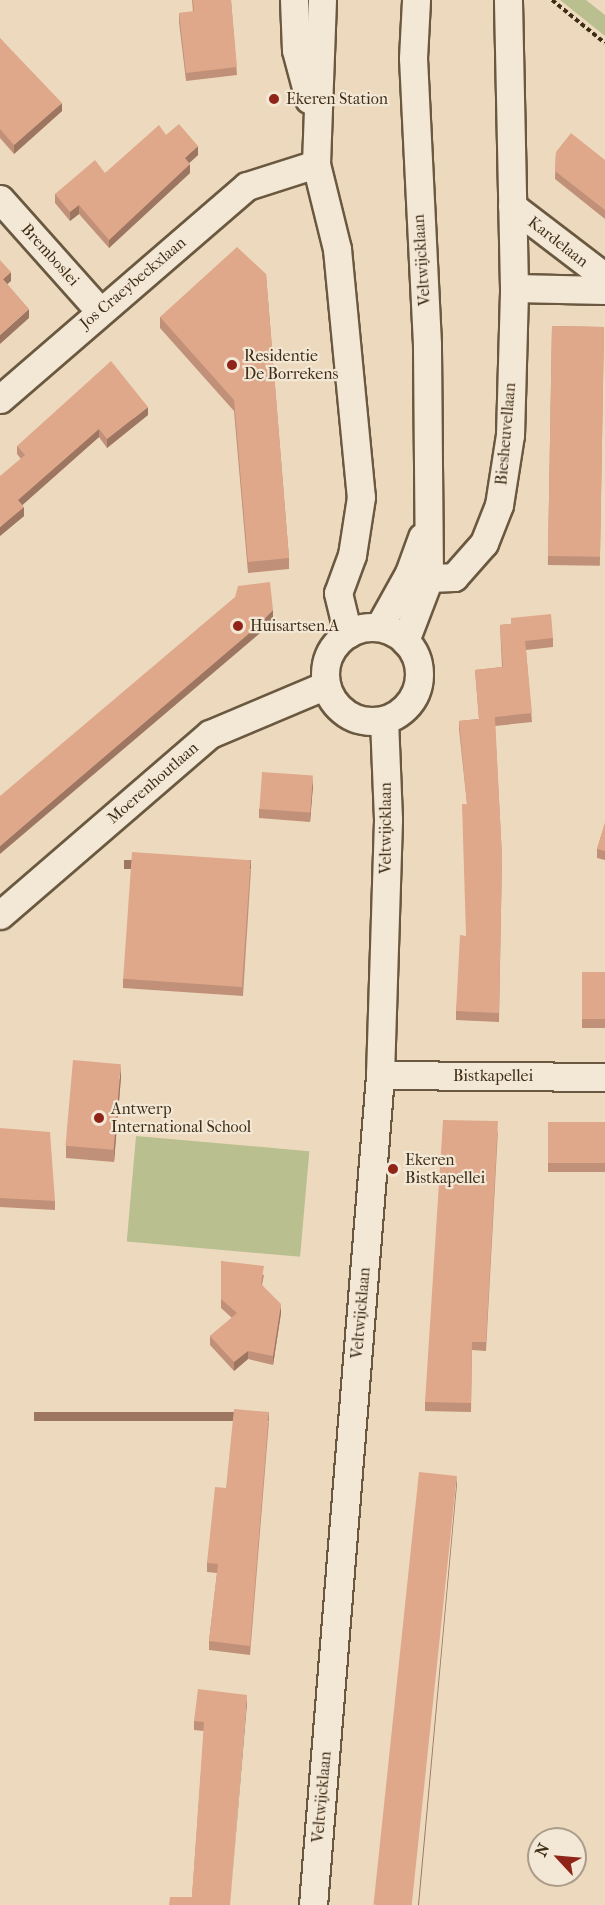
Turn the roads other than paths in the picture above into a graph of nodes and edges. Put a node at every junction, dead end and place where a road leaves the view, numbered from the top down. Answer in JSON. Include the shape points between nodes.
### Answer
{"nodes":[{"id":1,"x":294,"y":0,"type":"edge"},
{"id":2,"x":322,"y":0,"type":"edge"},
{"id":3,"x":416,"y":0,"type":"edge"},
{"id":4,"x":508,"y":0,"type":"edge"},
{"id":5,"x":315,"y":120,"type":"junction"},
{"id":6,"x":316,"y":164,"type":"junction"},
{"id":7,"x":0,"y":200,"type":"edge"},
{"id":8,"x":512,"y":206,"type":"junction"},
{"id":9,"x":605,"y":278,"type":"edge"},
{"id":10,"x":514,"y":288,"type":"junction"},
{"id":11,"x":605,"y":290,"type":"edge"},
{"id":12,"x":99,"y":310,"type":"junction"},
{"id":13,"x":0,"y":399,"type":"edge"},
{"id":14,"x":428,"y":520,"type":"junction"},
{"id":15,"x":429,"y":578,"type":"junction"},
{"id":16,"x":379,"y":627,"type":"junction"},
{"id":17,"x":348,"y":634,"type":"junction"},
{"id":18,"x":405,"y":641,"type":"junction"},
{"id":19,"x":326,"y":685,"type":"junction"},
{"id":20,"x":384,"y":720,"type":"junction"},
{"id":21,"x":0,"y":915,"type":"edge"},
{"id":22,"x":380,"y":1075,"type":"junction"},
{"id":23,"x":605,"y":1077,"type":"edge"},
{"id":24,"x":313,"y":1905,"type":"edge"}],
"edges":[{"from":1,"to":5,"type":"street","via":[[296,50]]},
{"from":2,"to":5,"type":"street"},
{"from":3,"to":14,"type":"street","name":"Veltwijcklaan","via":[[413,58],[427,344]]},
{"from":4,"to":8,"type":"street","name":"Biesheuvellaan"},
{"from":5,"to":6,"type":"street"},
{"from":6,"to":12,"type":"street","name":"Jos Craeybeckxlaan","via":[[247,186]]},
{"from":6,"to":17,"type":"street","via":[[337,249],[361,497],[352,555],[338,593]]},
{"from":7,"to":12,"type":"street","name":"Bremboslei"},
{"from":8,"to":9,"type":"street","name":"Kardelaan"},
{"from":8,"to":10,"type":"street","name":"Biesheuvellaan"},
{"from":10,"to":11,"type":"street"},
{"from":10,"to":15,"type":"street","name":"Biesheuvellaan","via":[[510,435],[499,505],[484,543],[454,577]]},
{"from":12,"to":13,"type":"street","name":"Jos Craeybeckxlaan"},
{"from":14,"to":15,"type":"street","name":"Veltwijcklaan"},
{"from":14,"to":16,"type":"street","name":"Veltwijcklaan","via":[[409,573]]},
{"from":15,"to":18,"type":"street","name":"Veltwijcklaan"},
{"from":16,"to":17,"type":"street"},
{"from":16,"to":18,"type":"street"},
{"from":17,"to":19,"type":"street","via":[[326,661]]},
{"from":18,"to":20,"type":"street","via":[[417,662],[418,683],[412,699]]},
{"from":19,"to":20,"type":"street","via":[[343,712],[364,721]]},
{"from":19,"to":21,"type":"street","name":"Moerenhoutlaan","via":[[210,734]]},
{"from":20,"to":22,"type":"street","name":"Veltwijcklaan","via":[[388,819]]},
{"from":22,"to":23,"type":"street","name":"Bistkapellei"},
{"from":22,"to":24,"type":"street","name":"Veltwijcklaan"}]}
